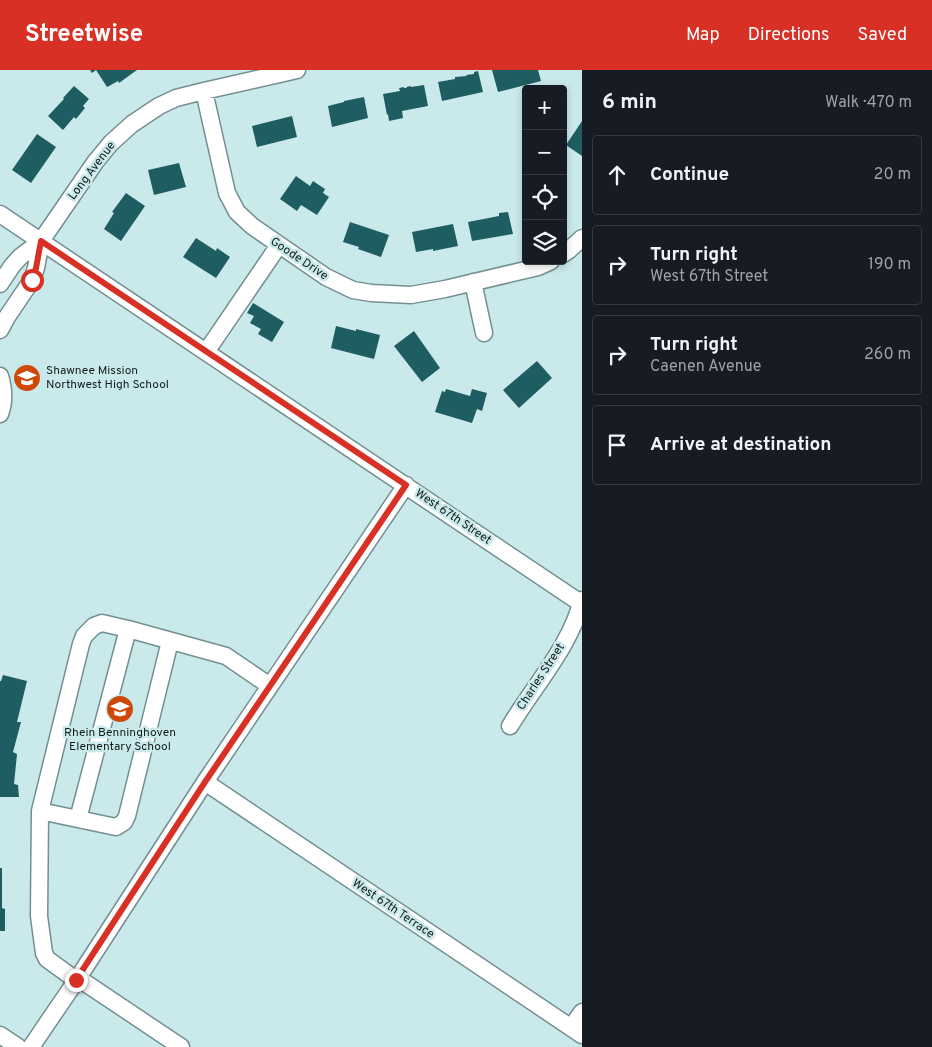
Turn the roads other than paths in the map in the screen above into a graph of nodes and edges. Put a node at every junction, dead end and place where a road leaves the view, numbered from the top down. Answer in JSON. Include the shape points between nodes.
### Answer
{"nodes":[{"id":1,"x":297,"y":70,"type":"edge"},
{"id":2,"x":256,"y":74,"type":"edge"},
{"id":3,"x":204,"y":91,"type":"junction"},
{"id":4,"x":0,"y":214,"type":"edge"},
{"id":5,"x":582,"y":238,"type":"edge"},
{"id":6,"x":41,"y":241,"type":"junction"},
{"id":7,"x":279,"y":246,"type":"junction"},
{"id":8,"x":567,"y":251,"type":"edge"},
{"id":9,"x":542,"y":265,"type":"edge"},
{"id":10,"x":473,"y":282,"type":"junction"},
{"id":11,"x":0,"y":284,"type":"edge"},
{"id":12,"x":0,"y":330,"type":"edge"},
{"id":13,"x":484,"y":333,"type":"dead end"},
{"id":14,"x":206,"y":352,"type":"junction"},
{"id":15,"x":0,"y":376,"type":"edge"},
{"id":16,"x":1,"y":404,"type":"edge"},
{"id":17,"x":406,"y":485,"type":"junction"},
{"id":18,"x":582,"y":602,"type":"edge"},
{"id":19,"x":128,"y":629,"type":"junction"},
{"id":20,"x":170,"y":641,"type":"junction"},
{"id":21,"x":270,"y":686,"type":"junction"},
{"id":22,"x":510,"y":726,"type":"dead end"},
{"id":23,"x":205,"y":782,"type":"junction"},
{"id":24,"x":40,"y":811,"type":"junction"},
{"id":25,"x":78,"y":819,"type":"junction"},
{"id":26,"x":77,"y":979,"type":"junction"},
{"id":27,"x":582,"y":1012,"type":"edge"},
{"id":28,"x":577,"y":1032,"type":"edge"},
{"id":29,"x":0,"y":1035,"type":"edge"},
{"id":30,"x":18,"y":1047,"type":"edge"},
{"id":31,"x":31,"y":1047,"type":"edge"},
{"id":32,"x":181,"y":1047,"type":"edge"}],
"edges":[{"from":1,"to":2,"type":"street","name":"Long Avenue"},
{"from":2,"to":3,"type":"street","name":"Long Avenue"},
{"from":3,"to":6,"type":"street","name":"Long Avenue","via":[[159,106],[111,143]]},
{"from":3,"to":7,"type":"street","name":"Goode Drive","via":[[227,193],[237,212]]},
{"from":4,"to":6,"type":"street","name":"West 67th Street"},
{"from":5,"to":8,"type":"street"},
{"from":6,"to":11,"type":"street","via":[[12,266]]},
{"from":6,"to":12,"type":"street","via":[[32,280]]},
{"from":6,"to":14,"type":"street","name":"West 67th Street"},
{"from":7,"to":10,"type":"street","name":"Goode Drive","via":[[326,277],[353,290],[411,295]]},
{"from":7,"to":14,"type":"street"},
{"from":9,"to":10,"type":"street","name":"Goode Drive"},
{"from":10,"to":13,"type":"street"},
{"from":14,"to":17,"type":"street","name":"West 67th Street"},
{"from":15,"to":16,"type":"street","via":[[4,387]]},
{"from":17,"to":18,"type":"street","name":"West 67th Street"},
{"from":17,"to":21,"type":"street"},
{"from":18,"to":22,"type":"street","name":"Charles Street","via":[[560,650]]},
{"from":19,"to":20,"type":"street"},
{"from":19,"to":24,"type":"street","via":[[102,623],[84,636]]},
{"from":19,"to":25,"type":"street"},
{"from":20,"to":21,"type":"street","via":[[226,656]]},
{"from":20,"to":25,"type":"street","via":[[124,822],[116,827]]},
{"from":21,"to":23,"type":"street"},
{"from":23,"to":26,"type":"street"},
{"from":23,"to":28,"type":"street","name":"West 67th Terrace"},
{"from":24,"to":25,"type":"street"},
{"from":24,"to":26,"type":"street","via":[[39,916],[44,953],[47,959]]},
{"from":26,"to":31,"type":"street"},
{"from":26,"to":32,"type":"street"},
{"from":27,"to":28,"type":"street"},
{"from":29,"to":30,"type":"street"}]}
